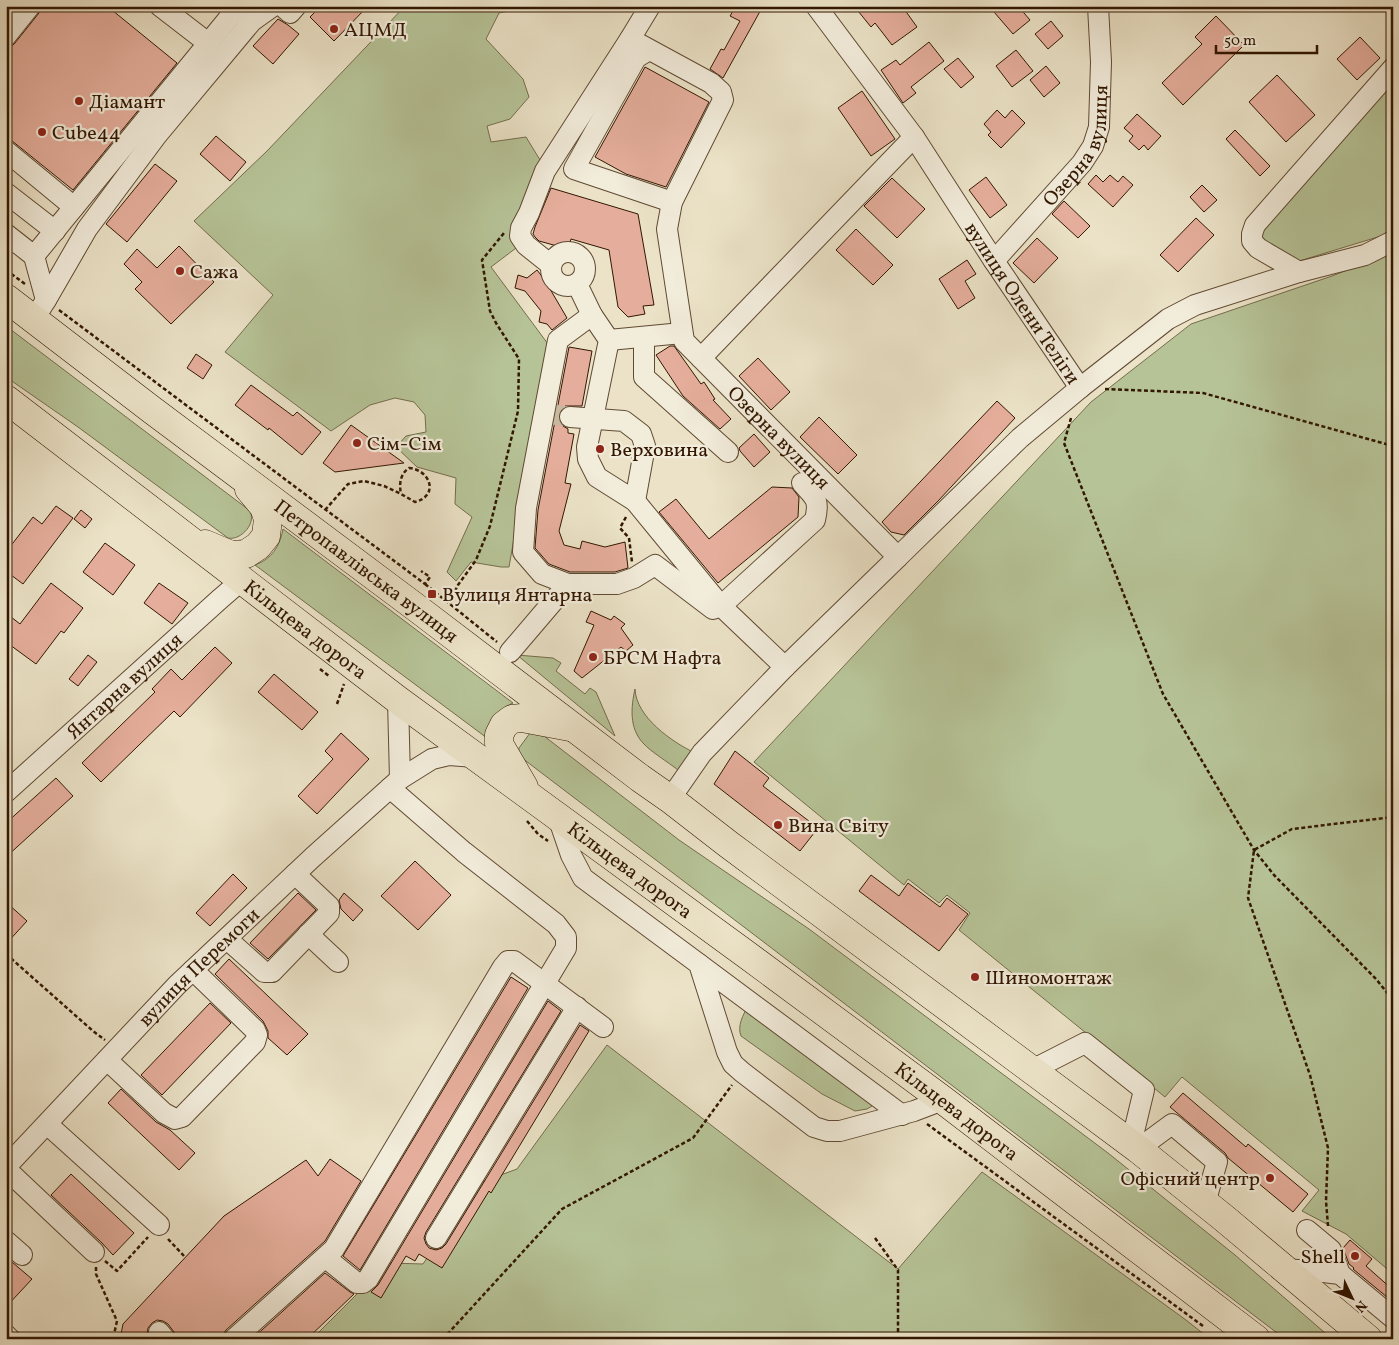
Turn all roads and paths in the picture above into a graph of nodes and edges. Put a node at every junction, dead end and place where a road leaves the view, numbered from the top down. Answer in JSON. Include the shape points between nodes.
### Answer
{"nodes":[{"id":1,"x":30,"y":6,"type":"edge"},
{"id":2,"x":273,"y":6,"type":"edge"},
{"id":3,"x":282,"y":6,"type":"edge"},
{"id":4,"x":296,"y":6,"type":"edge"},
{"id":5,"x":650,"y":6,"type":"edge"},
{"id":6,"x":816,"y":6,"type":"edge"},
{"id":7,"x":1098,"y":6,"type":"edge"},
{"id":8,"x":162,"y":7,"type":"edge"},
{"id":9,"x":252,"y":21,"type":"junction"},
{"id":10,"x":6,"y":36,"type":"edge"},
{"id":11,"x":630,"y":39,"type":"junction"},
{"id":12,"x":208,"y":43,"type":"junction"},
{"id":13,"x":649,"y":50,"type":"junction"},
{"id":14,"x":1393,"y":68,"type":"edge"},
{"id":15,"x":914,"y":137,"type":"junction"},
{"id":16,"x":6,"y":151,"type":"edge"},
{"id":17,"x":6,"y":192,"type":"edge"},
{"id":18,"x":672,"y":202,"type":"junction"},
{"id":19,"x":74,"y":207,"type":"junction"},
{"id":20,"x":506,"y":228,"type":"dead end"},
{"id":21,"x":55,"y":231,"type":"junction"},
{"id":22,"x":6,"y":234,"type":"edge"},
{"id":23,"x":1393,"y":241,"type":"edge"},
{"id":24,"x":34,"y":256,"type":"junction"},
{"id":25,"x":994,"y":261,"type":"junction"},
{"id":26,"x":551,"y":265,"type":"junction"},
{"id":27,"x":1299,"y":272,"type":"junction"},
{"id":28,"x":577,"y":284,"type":"junction"},
{"id":29,"x":6,"y":298,"type":"edge"},
{"id":30,"x":40,"y":310,"type":"junction"},
{"id":31,"x":592,"y":315,"type":"junction"},
{"id":32,"x":682,"y":333,"type":"junction"},
{"id":33,"x":644,"y":337,"type":"junction"},
{"id":34,"x":609,"y":340,"type":"junction"},
{"id":35,"x":701,"y":358,"type":"junction"},
{"id":36,"x":1080,"y":388,"type":"junction"},
{"id":37,"x":6,"y":400,"type":"edge"},
{"id":38,"x":1072,"y":416,"type":"dead end"},
{"id":39,"x":570,"y":417,"type":"tunnel mouth"},
{"id":40,"x":592,"y":418,"type":"junction"},
{"id":41,"x":1393,"y":446,"type":"edge"},
{"id":42,"x":728,"y":452,"type":"dead end"},
{"id":43,"x":232,"y":470,"type":"junction"},
{"id":44,"x":802,"y":483,"type":"dead end"},
{"id":45,"x":401,"y":494,"type":"junction"},
{"id":46,"x":634,"y":501,"type":"junction"},
{"id":47,"x":325,"y":510,"type":"junction"},
{"id":48,"x":185,"y":536,"type":"junction"},
{"id":49,"x":898,"y":557,"type":"junction"},
{"id":50,"x":421,"y":570,"type":"dead end"},
{"id":51,"x":634,"y":578,"type":"junction"},
{"id":52,"x":242,"y":580,"type":"junction"},
{"id":53,"x":425,"y":584,"type":"junction"},
{"id":54,"x":568,"y":584,"type":"junction"},
{"id":55,"x":450,"y":603,"type":"junction"},
{"id":56,"x":721,"y":606,"type":"junction"},
{"id":57,"x":510,"y":652,"type":"joint"},
{"id":58,"x":785,"y":667,"type":"junction"},
{"id":59,"x":320,"y":669,"type":"dead end"},
{"id":60,"x":329,"y":676,"type":"dead end"},
{"id":61,"x":346,"y":678,"type":"dead end"},
{"id":62,"x":398,"y":700,"type":"junction"},
{"id":63,"x":337,"y":704,"type":"dead end"},
{"id":64,"x":576,"y":729,"type":"junction"},
{"id":65,"x":475,"y":757,"type":"junction"},
{"id":66,"x":395,"y":783,"type":"junction"},
{"id":67,"x":6,"y":792,"type":"edge"},
{"id":68,"x":529,"y":796,"type":"junction"},
{"id":69,"x":670,"y":799,"type":"junction"},
{"id":70,"x":558,"y":817,"type":"junction"},
{"id":71,"x":1393,"y":817,"type":"edge"},
{"id":72,"x":1254,"y":850,"type":"junction"},
{"id":73,"x":295,"y":874,"type":"junction"},
{"id":74,"x":308,"y":934,"type":"junction"},
{"id":75,"x":226,"y":938,"type":"junction"},
{"id":76,"x":6,"y":954,"type":"edge"},
{"id":77,"x":338,"y":962,"type":"dead end"},
{"id":78,"x":699,"y":964,"type":"junction"},
{"id":79,"x":193,"y":970,"type":"junction"},
{"id":80,"x":545,"y":984,"type":"junction"},
{"id":81,"x":1393,"y":1000,"type":"edge"},
{"id":82,"x":577,"y":1007,"type":"junction"},
{"id":83,"x":603,"y":1027,"type":"dead end"},
{"id":84,"x":112,"y":1054,"type":"junction"},
{"id":85,"x":1032,"y":1070,"type":"junction"},
{"id":86,"x":742,"y":1072,"type":"junction"},
{"id":87,"x":943,"y":1100,"type":"junction"},
{"id":88,"x":902,"y":1115,"type":"junction"},
{"id":89,"x":47,"y":1124,"type":"junction"},
{"id":90,"x":1134,"y":1147,"type":"junction"},
{"id":91,"x":6,"y":1168,"type":"edge"},
{"id":92,"x":1205,"y":1203,"type":"junction"},
{"id":93,"x":1307,"y":1230,"type":"dead end"},
{"id":94,"x":163,"y":1231,"type":"junction"},
{"id":95,"x":436,"y":1238,"type":"dead end"},
{"id":96,"x":875,"y":1238,"type":"dead end"},
{"id":97,"x":6,"y":1241,"type":"edge"},
{"id":98,"x":1331,"y":1250,"type":"junction"},
{"id":99,"x":94,"y":1252,"type":"junction"},
{"id":100,"x":22,"y":1255,"type":"dead end"},
{"id":101,"x":184,"y":1256,"type":"dead end"},
{"id":102,"x":326,"y":1258,"type":"junction"},
{"id":103,"x":1285,"y":1269,"type":"junction"},
{"id":104,"x":1340,"y":1274,"type":"junction"},
{"id":105,"x":1393,"y":1318,"type":"edge"},
{"id":106,"x":6,"y":1335,"type":"edge"},
{"id":107,"x":10,"y":1339,"type":"edge"},
{"id":108,"x":113,"y":1339,"type":"edge"},
{"id":109,"x":234,"y":1339,"type":"edge"},
{"id":110,"x":443,"y":1339,"type":"edge"},
{"id":111,"x":896,"y":1339,"type":"edge"},
{"id":112,"x":1256,"y":1339,"type":"edge"},
{"id":113,"x":1368,"y":1339,"type":"edge"}],
"edges":[{"from":1,"to":10,"type":"street"},
{"from":2,"to":9,"type":"street"},
{"from":3,"to":4,"type":"street","via":[[290,13]]},
{"from":5,"to":11,"type":"street"},
{"from":6,"to":15,"type":"street","name":"вулиця Олени Теліги"},
{"from":7,"to":25,"type":"street","name":"Озерна вулиця","via":[[1100,118],[1093,146],[1082,163]]},
{"from":8,"to":12,"type":"street"},
{"from":9,"to":12,"type":"street","via":[[237,8]]},
{"from":9,"to":30,"type":"street","via":[[157,135],[87,229]]},
{"from":11,"to":13,"type":"street","name":"Озерна вулиця"},
{"from":11,"to":26,"type":"street","via":[[545,171],[521,228],[520,236],[526,245]]},
{"from":12,"to":19,"type":"street"},
{"from":13,"to":18,"type":"street","name":"Озерна вулиця","via":[[710,83],[721,92],[723,100]]},
{"from":13,"to":18,"type":"street","via":[[636,58],[574,168]]},
{"from":14,"to":27,"type":"street","via":[[1255,225],[1252,241],[1258,248]]},
{"from":15,"to":25,"type":"street","name":"вулиця Олени Теліги"},
{"from":15,"to":35,"type":"street"},
{"from":16,"to":19,"type":"street"},
{"from":17,"to":21,"type":"street"},
{"from":18,"to":32,"type":"street","name":"Озерна вулиця","via":[[667,229]]},
{"from":19,"to":21,"type":"street"},
{"from":20,"to":55,"type":"path","via":[[482,260],[490,311],[520,359],[518,411],[490,526],[476,560]]},
{"from":21,"to":24,"type":"street"},
{"from":22,"to":24,"type":"street"},
{"from":23,"to":27,"type":"street","name":"вулиця Олени Теліги","via":[[1365,255]]},
{"from":24,"to":30,"type":"street"},
{"from":25,"to":36,"type":"street","name":"вулиця Олени Теліги"},
{"from":26,"to":28,"type":"street","via":[[552,277],[560,285]]},
{"from":26,"to":28,"type":"street","via":[[563,253],[579,255],[586,270],[582,281]]},
{"from":27,"to":36,"type":"street","name":"вулиця Олени Теліги","via":[[1195,305],[1168,319]]},
{"from":28,"to":31,"type":"street"},
{"from":29,"to":30,"type":"highway","name":"Петропавлівська вулиця"},
{"from":30,"to":43,"type":"highway","name":"Петропавлівська вулиця"},
{"from":30,"to":47,"type":"path"},
{"from":31,"to":34,"type":"street"},
{"from":31,"to":54,"type":"street","via":[[558,340],[547,414],[526,508],[523,552],[542,574]]},
{"from":32,"to":33,"type":"street"},
{"from":32,"to":35,"type":"street","name":"Озерна вулиця","via":[[684,341]]},
{"from":33,"to":34,"type":"street"},
{"from":33,"to":42,"type":"street","via":[[644,377]]},
{"from":34,"to":40,"type":"street"},
{"from":35,"to":49,"type":"street","name":"Озерна вулиця"},
{"from":36,"to":41,"type":"path","via":[[1203,393]]},
{"from":36,"to":49,"type":"street","via":[[1020,438]]},
{"from":37,"to":48,"type":"highway","name":"Кільцева дорога"},
{"from":38,"to":72,"type":"path","via":[[1064,443],[1163,694]]},
{"from":39,"to":40,"type":"street"},
{"from":40,"to":46,"type":"street","via":[[587,447],[596,477]]},
{"from":40,"to":46,"type":"street","via":[[624,421],[641,434],[645,446]]},
{"from":43,"to":48,"type":"highway","via":[[264,506],[268,519],[266,536],[246,554],[231,555]]},
{"from":43,"to":64,"type":"highway","name":"Петропавлівська вулиця"},
{"from":44,"to":56,"type":"street","via":[[817,500],[815,520]]},
{"from":45,"to":45,"type":"path","via":[[402,475],[410,468],[425,474],[430,482],[427,496],[421,501],[415,502]]},
{"from":45,"to":47,"type":"path","via":[[364,481],[348,484]]},
{"from":46,"to":51,"type":"path","via":[[620,528],[629,538]]},
{"from":46,"to":56,"type":"street"},
{"from":47,"to":53,"type":"path"},
{"from":48,"to":52,"type":"highway","name":"Кільцева дорога"},
{"from":49,"to":58,"type":"street"},
{"from":50,"to":53,"type":"path","via":[[430,577]]},
{"from":51,"to":54,"type":"street","via":[[616,584]]},
{"from":51,"to":56,"type":"street","via":[[655,564],[713,609]]},
{"from":52,"to":62,"type":"highway","name":"Кільцева дорога"},
{"from":52,"to":67,"type":"street","name":"Янтарна вулиця"},
{"from":53,"to":55,"type":"path"},
{"from":54,"to":57,"type":"street"},
{"from":55,"to":57,"type":"path"},
{"from":56,"to":58,"type":"street"},
{"from":58,"to":69,"type":"street","via":[[702,753]]},
{"from":59,"to":60,"type":"path"},
{"from":61,"to":63,"type":"path"},
{"from":62,"to":65,"type":"highway","name":"Кільцева дорога"},
{"from":62,"to":66,"type":"street"},
{"from":64,"to":68,"type":"highway","via":[[522,718],[512,719],[504,725],[499,734],[499,744]]},
{"from":64,"to":69,"type":"highway","name":"Петропавлівська вулиця"},
{"from":65,"to":66,"type":"street","name":"вулиця Перемоги","via":[[450,755],[432,760]]},
{"from":65,"to":68,"type":"highway","name":"Кільцева дорога"},
{"from":66,"to":73,"type":"street","name":"вулиця Перемоги"},
{"from":66,"to":80,"type":"street","via":[[464,852],[556,924],[566,937],[566,948]]},
{"from":68,"to":70,"type":"highway","name":"Кільцева дорога"},
{"from":69,"to":85,"type":"highway","name":"Петропавлівська вулиця"},
{"from":70,"to":78,"type":"street","via":[[583,878]]},
{"from":70,"to":87,"type":"highway","name":"Кільцева дорога"},
{"from":71,"to":72,"type":"path","via":[[1292,829]]},
{"from":72,"to":81,"type":"path"},
{"from":72,"to":98,"type":"path","via":[[1248,898],[1310,1075],[1328,1148],[1326,1201]]},
{"from":73,"to":74,"type":"street","via":[[329,906],[328,913]]},
{"from":73,"to":75,"type":"street","name":"вулиця Перемоги"},
{"from":74,"to":75,"type":"street","via":[[272,972],[264,972]]},
{"from":74,"to":77,"type":"street"},
{"from":75,"to":79,"type":"street","name":"вулиця Перемоги"},
{"from":76,"to":84,"type":"path","via":[[93,1031]]},
{"from":78,"to":86,"type":"street","via":[[727,1052]]},
{"from":78,"to":88,"type":"street"},
{"from":79,"to":84,"type":"street","name":"вулиця Перемоги"},
{"from":79,"to":84,"type":"street","via":[[255,1030],[256,1042],[182,1117],[174,1119],[164,1113]]},
{"from":80,"to":82,"type":"street"},
{"from":80,"to":102,"type":"street","via":[[514,961],[503,967]]},
{"from":80,"to":102,"type":"street","via":[[368,1279],[363,1284],[357,1283]]},
{"from":82,"to":83,"type":"street"},
{"from":82,"to":95,"type":"street"},
{"from":84,"to":89,"type":"street","name":"вулиця Перемоги"},
{"from":85,"to":90,"type":"highway"},
{"from":85,"to":90,"type":"street","via":[[1085,1043],[1144,1090]]},
{"from":86,"to":88,"type":"street","via":[[814,1127],[827,1131],[840,1132]]},
{"from":86,"to":110,"type":"path","via":[[693,1138],[562,1209]]},
{"from":87,"to":88,"type":"street"},
{"from":87,"to":112,"type":"highway","name":"Кільцева дорога"},
{"from":89,"to":91,"type":"street","name":"вулиця Перемоги"},
{"from":89,"to":94,"type":"street"},
{"from":90,"to":92,"type":"highway"},
{"from":90,"to":92,"type":"street","via":[[1172,1124],[1218,1162]]},
{"from":91,"to":99,"type":"street"},
{"from":92,"to":103,"type":"highway"},
{"from":93,"to":98,"type":"street"},
{"from":94,"to":99,"type":"path","via":[[117,1271]]},
{"from":94,"to":101,"type":"path"},
{"from":96,"to":111,"type":"path","via":[[898,1270]]},
{"from":97,"to":100,"type":"street"},
{"from":98,"to":104,"type":"street"},
{"from":99,"to":108,"type":"path","via":[[96,1274],[116,1321]]},
{"from":102,"to":109,"type":"street"},
{"from":103,"to":104,"type":"street"},
{"from":103,"to":113,"type":"highway"},
{"from":104,"to":105,"type":"street"},
{"from":106,"to":107,"type":"street"}]}
